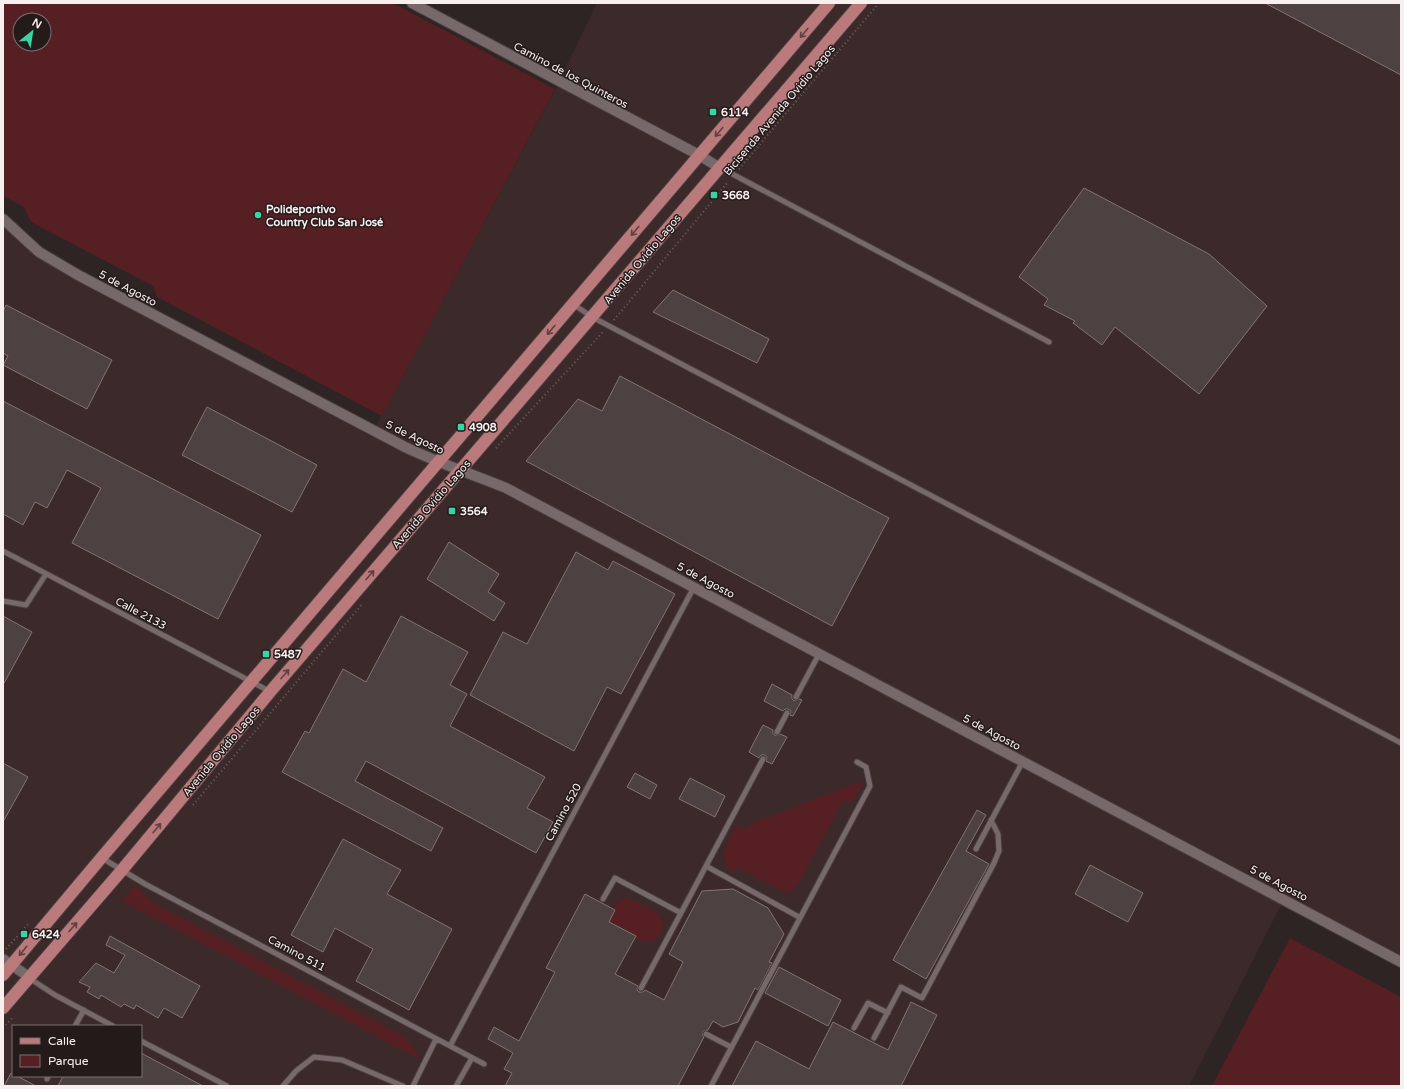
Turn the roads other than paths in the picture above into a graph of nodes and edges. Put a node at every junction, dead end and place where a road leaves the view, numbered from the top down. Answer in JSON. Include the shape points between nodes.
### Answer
{"nodes":[{"id":1,"x":412,"y":3,"type":"edge"},
{"id":2,"x":829,"y":3,"type":"edge"},
{"id":3,"x":861,"y":3,"type":"edge"},
{"id":4,"x":700,"y":156,"type":"junction"},
{"id":5,"x":720,"y":168,"type":"junction"},
{"id":6,"x":3,"y":219,"type":"edge"},
{"id":7,"x":573,"y":304,"type":"junction"},
{"id":8,"x":592,"y":317,"type":"junction"},
{"id":9,"x":1049,"y":342,"type":"dead end"},
{"id":10,"x":438,"y":463,"type":"junction"},
{"id":11,"x":460,"y":470,"type":"junction"},
{"id":12,"x":3,"y":551,"type":"edge"},
{"id":13,"x":46,"y":574,"type":"junction"},
{"id":14,"x":694,"y":587,"type":"junction"},
{"id":15,"x":3,"y":601,"type":"edge"},
{"id":16,"x":819,"y":654,"type":"junction"},
{"id":17,"x":251,"y":682,"type":"junction"},
{"id":18,"x":270,"y":692,"type":"junction"},
{"id":19,"x":796,"y":697,"type":"dead end"},
{"id":20,"x":787,"y":713,"type":"dead end"},
{"id":21,"x":777,"y":732,"type":"dead end"},
{"id":22,"x":1401,"y":743,"type":"edge"},
{"id":23,"x":763,"y":760,"type":"dead end"},
{"id":24,"x":1023,"y":761,"type":"junction"},
{"id":25,"x":857,"y":762,"type":"dead end"},
{"id":26,"x":991,"y":820,"type":"junction"},
{"id":27,"x":976,"y":849,"type":"dead end"},
{"id":28,"x":102,"y":857,"type":"junction"},
{"id":29,"x":706,"y":866,"type":"junction"},
{"id":30,"x":122,"y":870,"type":"junction"},
{"id":31,"x":603,"y":899,"type":"dead end"},
{"id":32,"x":681,"y":914,"type":"junction"},
{"id":33,"x":799,"y":917,"type":"junction"},
{"id":34,"x":7,"y":962,"type":"edge"},
{"id":35,"x":1401,"y":962,"type":"edge"},
{"id":36,"x":3,"y":975,"type":"edge"},
{"id":37,"x":29,"y":977,"type":"junction"},
{"id":38,"x":642,"y":988,"type":"dead end"},
{"id":39,"x":3,"y":1008,"type":"edge"},
{"id":40,"x":84,"y":1010,"type":"junction"},
{"id":41,"x":888,"y":1013,"type":"junction"},
{"id":42,"x":76,"y":1025,"type":"edge"},
{"id":43,"x":111,"y":1025,"type":"edge"},
{"id":44,"x":854,"y":1028,"type":"dead end"},
{"id":45,"x":706,"y":1034,"type":"dead end"},
{"id":46,"x":874,"y":1038,"type":"dead end"},
{"id":47,"x":436,"y":1039,"type":"junction"},
{"id":48,"x":142,"y":1042,"type":"edge"},
{"id":49,"x":450,"y":1046,"type":"junction"},
{"id":50,"x":731,"y":1047,"type":"junction"},
{"id":51,"x":472,"y":1058,"type":"junction"},
{"id":52,"x":484,"y":1064,"type":"dead end"},
{"id":53,"x":227,"y":1086,"type":"edge"},
{"id":54,"x":283,"y":1086,"type":"edge"},
{"id":55,"x":404,"y":1086,"type":"edge"},
{"id":56,"x":413,"y":1086,"type":"edge"},
{"id":57,"x":456,"y":1086,"type":"edge"},
{"id":58,"x":710,"y":1086,"type":"edge"}],
"edges":[{"from":1,"to":4,"type":"street","name":"Camino de los Quinteros"},
{"from":2,"to":4,"type":"main road","name":"Avenida Ovidio Lagos","one_way":true},
{"from":3,"to":5,"type":"main road","name":"Avenida Ovidio Lagos"},
{"from":4,"to":5,"type":"street","name":"Camino de los Quinteros"},
{"from":4,"to":7,"type":"main road","name":"Avenida Ovidio Lagos","one_way":true},
{"from":5,"to":8,"type":"main road","name":"Avenida Ovidio Lagos"},
{"from":5,"to":9,"type":"lane"},
{"from":6,"to":10,"type":"street","name":"5 de Agosto","via":[[39,252],[78,275]]},
{"from":7,"to":8,"type":"lane"},
{"from":7,"to":10,"type":"main road","name":"Avenida Ovidio Lagos","one_way":true},
{"from":8,"to":11,"type":"main road","name":"Avenida Ovidio Lagos"},
{"from":8,"to":22,"type":"lane"},
{"from":10,"to":11,"type":"street","name":"5 de Agosto"},
{"from":10,"to":17,"type":"main road","name":"Avenida Ovidio Lagos"},
{"from":11,"to":14,"type":"street","name":"5 de Agosto","via":[[506,488]]},
{"from":18,"to":11,"type":"main road","name":"Avenida Ovidio Lagos","one_way":true},
{"from":12,"to":13,"type":"lane","name":"Calle 2133"},
{"from":13,"to":15,"type":"lane","via":[[26,605]]},
{"from":13,"to":17,"type":"lane","name":"Calle 2133"},
{"from":14,"to":16,"type":"street","name":"5 de Agosto"},
{"from":14,"to":49,"type":"lane","name":"Camino 520"},
{"from":16,"to":19,"type":"lane"},
{"from":16,"to":24,"type":"street","name":"5 de Agosto"},
{"from":17,"to":18,"type":"lane","name":"Calle 2133"},
{"from":17,"to":28,"type":"main road","name":"Avenida Ovidio Lagos"},
{"from":30,"to":18,"type":"main road","name":"Avenida Ovidio Lagos","one_way":true},
{"from":20,"to":21,"type":"lane"},
{"from":23,"to":29,"type":"lane"},
{"from":24,"to":26,"type":"lane"},
{"from":24,"to":35,"type":"street","name":"5 de Agosto"},
{"from":25,"to":33,"type":"lane","via":[[866,767],[870,786]]},
{"from":26,"to":27,"type":"lane"},
{"from":26,"to":41,"type":"lane","via":[[998,834],[999,851],[976,898],[922,998],[901,987]]},
{"from":28,"to":30,"type":"lane","name":"Camino 511"},
{"from":28,"to":34,"type":"main road","name":"Avenida Ovidio Lagos","one_way":true},
{"from":29,"to":32,"type":"lane"},
{"from":29,"to":33,"type":"lane"},
{"from":37,"to":30,"type":"main road","name":"Avenida Ovidio Lagos","one_way":true},
{"from":30,"to":47,"type":"lane","name":"Camino 511"},
{"from":31,"to":32,"type":"lane","via":[[615,878]]},
{"from":32,"to":38,"type":"lane"},
{"from":33,"to":50,"type":"lane"},
{"from":34,"to":36,"type":"main road","name":"Avenida Ovidio Lagos"},
{"from":34,"to":37,"type":"street"},
{"from":37,"to":39,"type":"main road","name":"Avenida Ovidio Lagos"},
{"from":37,"to":40,"type":"lane","via":[[55,995]]},
{"from":40,"to":42,"type":"lane"},
{"from":40,"to":43,"type":"lane"},
{"from":41,"to":44,"type":"lane","via":[[868,1003]]},
{"from":41,"to":46,"type":"lane"},
{"from":45,"to":50,"type":"lane"},
{"from":47,"to":49,"type":"lane","name":"Camino 511"},
{"from":47,"to":56,"type":"lane"},
{"from":48,"to":53,"type":"lane"},
{"from":49,"to":51,"type":"lane","name":"Camino 511"},
{"from":50,"to":58,"type":"lane"},
{"from":51,"to":52,"type":"lane","name":"Camino 511"},
{"from":51,"to":57,"type":"lane"},
{"from":54,"to":55,"type":"lane","via":[[296,1071],[314,1057],[342,1060]]}]}
